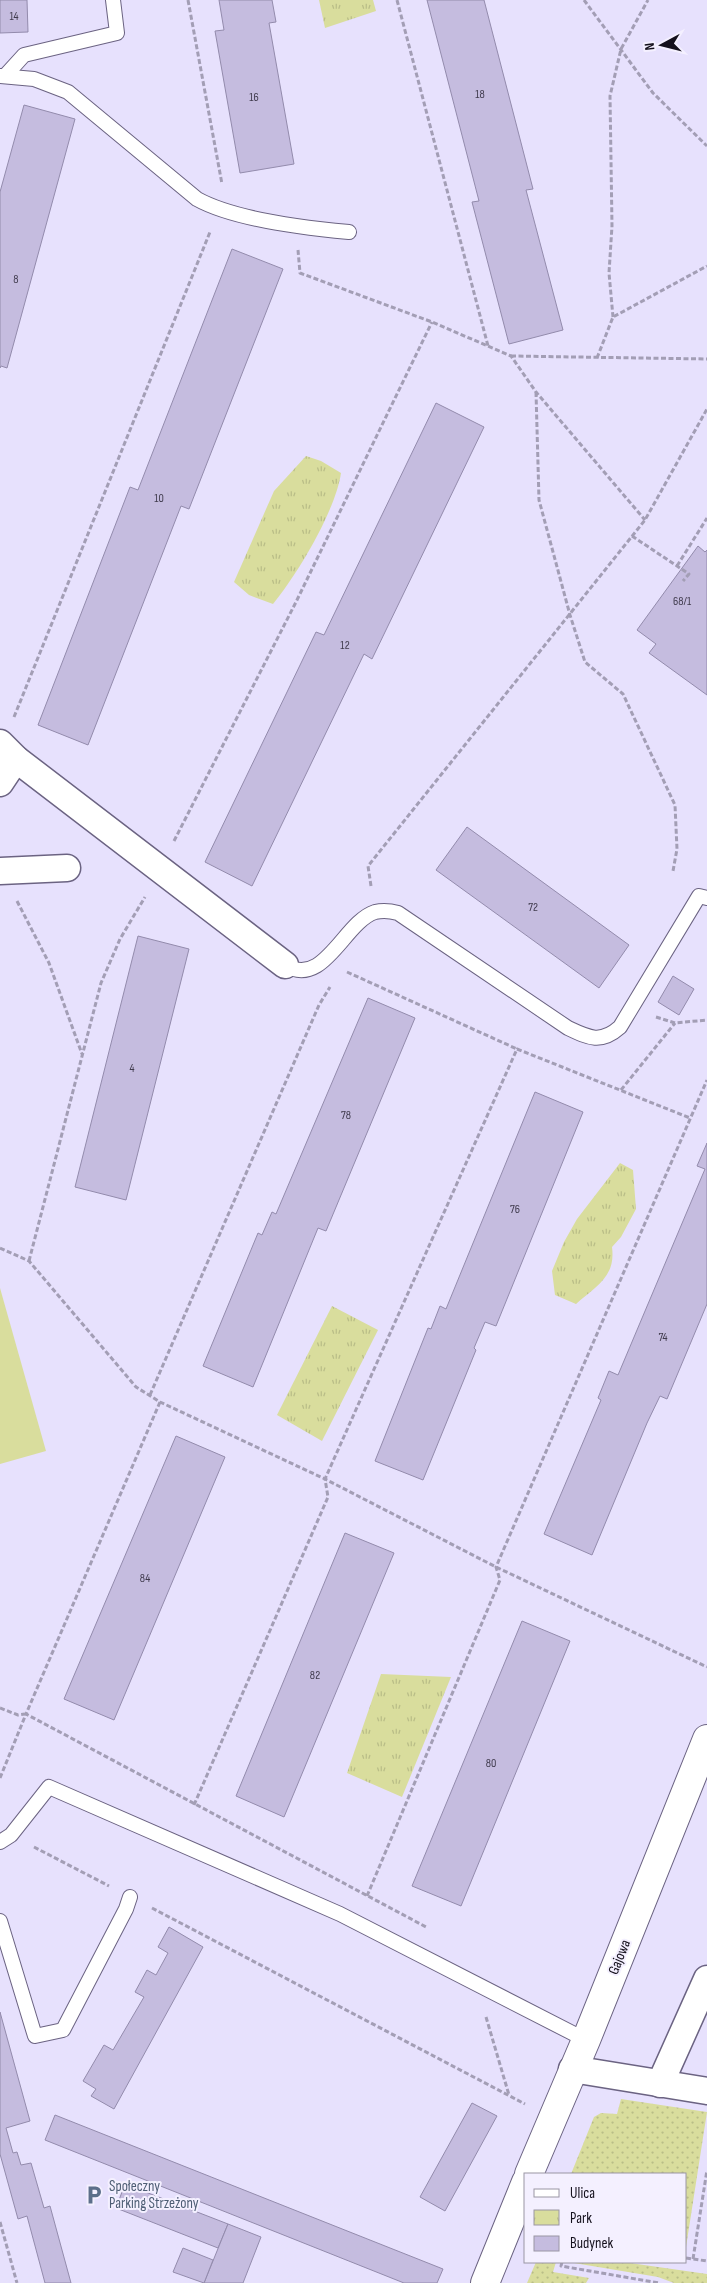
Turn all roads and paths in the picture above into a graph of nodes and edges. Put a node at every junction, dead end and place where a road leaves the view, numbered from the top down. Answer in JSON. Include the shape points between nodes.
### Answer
{"nodes":[{"id":1,"x":113,"y":0,"type":"edge"},
{"id":2,"x":188,"y":0,"type":"edge"},
{"id":3,"x":397,"y":0,"type":"edge"},
{"id":4,"x":584,"y":0,"type":"edge"},
{"id":5,"x":648,"y":0,"type":"edge"},
{"id":6,"x":621,"y":49,"type":"junction"},
{"id":7,"x":2,"y":76,"type":"edge"},
{"id":8,"x":707,"y":146,"type":"edge"},
{"id":9,"x":227,"y":210,"type":"junction"},
{"id":10,"x":296,"y":227,"type":"junction"},
{"id":11,"x":349,"y":232,"type":"dead end"},
{"id":12,"x":707,"y":266,"type":"edge"},
{"id":13,"x":613,"y":317,"type":"junction"},
{"id":14,"x":432,"y":322,"type":"junction"},
{"id":15,"x":488,"y":347,"type":"junction"},
{"id":16,"x":511,"y":356,"type":"junction"},
{"id":17,"x":597,"y":358,"type":"junction"},
{"id":18,"x":707,"y":359,"type":"edge"},
{"id":19,"x":536,"y":392,"type":"junction"},
{"id":20,"x":707,"y":409,"type":"edge"},
{"id":21,"x":707,"y":518,"type":"edge"},
{"id":22,"x":646,"y":520,"type":"junction"},
{"id":23,"x":632,"y":536,"type":"junction"},
{"id":24,"x":677,"y":566,"type":"junction"},
{"id":25,"x":683,"y":581,"type":"dead end"},
{"id":26,"x":570,"y":616,"type":"junction"},
{"id":27,"x":6,"y":749,"type":"edge"},
{"id":28,"x":0,"y":783,"type":"edge"},
{"id":29,"x":68,"y":868,"type":"dead end"},
{"id":30,"x":1,"y":870,"type":"edge"},
{"id":31,"x":163,"y":871,"type":"junction"},
{"id":32,"x":673,"y":871,"type":"dead end"},
{"id":33,"x":707,"y":898,"type":"edge"},
{"id":34,"x":376,"y":912,"type":"junction"},
{"id":35,"x":328,"y":956,"type":"junction"},
{"id":36,"x":285,"y":965,"type":"joint"},
{"id":37,"x":340,"y":969,"type":"junction"},
{"id":38,"x":630,"y":1010,"type":"junction"},
{"id":39,"x":707,"y":1020,"type":"edge"},
{"id":40,"x":675,"y":1023,"type":"junction"},
{"id":41,"x":517,"y":1049,"type":"junction"},
{"id":42,"x":82,"y":1054,"type":"junction"},
{"id":43,"x":707,"y":1080,"type":"edge"},
{"id":44,"x":621,"y":1091,"type":"junction"},
{"id":45,"x":690,"y":1118,"type":"junction"},
{"id":46,"x":0,"y":1248,"type":"edge"},
{"id":47,"x":29,"y":1261,"type":"junction"},
{"id":48,"x":150,"y":1395,"type":"junction"},
{"id":49,"x":160,"y":1402,"type":"junction"},
{"id":50,"x":325,"y":1479,"type":"junction"},
{"id":51,"x":496,"y":1566,"type":"junction"},
{"id":52,"x":707,"y":1667,"type":"edge"},
{"id":53,"x":0,"y":1708,"type":"edge"},
{"id":54,"x":26,"y":1714,"type":"junction"},
{"id":55,"x":707,"y":1738,"type":"edge"},
{"id":56,"x":0,"y":1778,"type":"edge"},
{"id":57,"x":194,"y":1805,"type":"junction"},
{"id":58,"x":6,"y":1838,"type":"edge"},
{"id":59,"x":367,"y":1896,"type":"junction"},
{"id":60,"x":130,"y":1897,"type":"junction"},
{"id":61,"x":0,"y":1921,"type":"edge"},
{"id":62,"x":437,"y":1933,"type":"dead end"},
{"id":63,"x":707,"y":1979,"type":"edge"},
{"id":64,"x":477,"y":1985,"type":"junction"},
{"id":65,"x":586,"y":2040,"type":"junction"},
{"id":66,"x":572,"y":2069,"type":"junction"},
{"id":67,"x":660,"y":2084,"type":"junction"},
{"id":68,"x":707,"y":2091,"type":"edge"},
{"id":69,"x":509,"y":2095,"type":"junction"},
{"id":70,"x":530,"y":2106,"type":"dead end"},
{"id":71,"x":707,"y":2170,"type":"edge"},
{"id":72,"x":529,"y":2173,"type":"edge"},
{"id":73,"x":524,"y":2187,"type":"edge"},
{"id":74,"x":0,"y":2222,"type":"edge"},
{"id":75,"x":687,"y":2258,"type":"edge"},
{"id":76,"x":693,"y":2259,"type":"junction"},
{"id":77,"x":707,"y":2261,"type":"edge"},
{"id":78,"x":562,"y":2263,"type":"edge"},
{"id":79,"x":17,"y":2283,"type":"edge"},
{"id":80,"x":485,"y":2283,"type":"edge"},
{"id":81,"x":659,"y":2283,"type":"edge"}],
"edges":[{"from":1,"to":7,"type":"lane","via":[[117,33],[24,55]]},
{"from":2,"to":9,"type":"path"},
{"from":3,"to":15,"type":"path"},
{"from":4,"to":6,"type":"path"},
{"from":5,"to":6,"type":"path"},
{"from":6,"to":8,"type":"path","via":[[653,92]]},
{"from":6,"to":13,"type":"path","via":[[610,96],[612,226],[609,273]]},
{"from":7,"to":9,"type":"lane","via":[[34,79],[68,92],[197,199],[212,208]]},
{"from":9,"to":10,"type":"lane"},
{"from":9,"to":27,"type":"path","via":[[207,236]]},
{"from":10,"to":11,"type":"lane"},
{"from":10,"to":14,"type":"path","via":[[300,273]]},
{"from":12,"to":13,"type":"path"},
{"from":13,"to":17,"type":"path"},
{"from":14,"to":15,"type":"path"},
{"from":14,"to":31,"type":"path","via":[[296,602],[168,852]]},
{"from":15,"to":16,"type":"path"},
{"from":16,"to":17,"type":"path"},
{"from":16,"to":19,"type":"path"},
{"from":17,"to":18,"type":"path"},
{"from":19,"to":22,"type":"path"},
{"from":19,"to":26,"type":"path","via":[[539,500]]},
{"from":20,"to":22,"type":"path"},
{"from":21,"to":24,"type":"path"},
{"from":22,"to":23,"type":"path"},
{"from":23,"to":24,"type":"path"},
{"from":23,"to":26,"type":"path"},
{"from":24,"to":25,"type":"path","via":[[689,574]]},
{"from":26,"to":32,"type":"path","via":[[585,662],[623,694],[675,805]]},
{"from":26,"to":34,"type":"path","via":[[368,866]]},
{"from":27,"to":28,"type":"street"},
{"from":27,"to":31,"type":"street"},
{"from":29,"to":30,"type":"street"},
{"from":30,"to":42,"type":"path","via":[[49,963]]},
{"from":31,"to":36,"type":"street"},
{"from":31,"to":42,"type":"path","via":[[109,961]]},
{"from":33,"to":38,"type":"lane","via":[[699,896]]},
{"from":34,"to":35,"type":"lane","via":[[366,916]]},
{"from":34,"to":38,"type":"lane","via":[[398,913],[584,1036],[610,1036]]},
{"from":35,"to":36,"type":"lane","via":[[310,969],[301,971]]},
{"from":35,"to":37,"type":"path"},
{"from":37,"to":41,"type":"path"},
{"from":37,"to":48,"type":"path","via":[[320,1005]]},
{"from":38,"to":40,"type":"path"},
{"from":39,"to":40,"type":"path"},
{"from":40,"to":44,"type":"path"},
{"from":41,"to":44,"type":"path"},
{"from":41,"to":50,"type":"path"},
{"from":42,"to":47,"type":"path"},
{"from":43,"to":45,"type":"path"},
{"from":44,"to":45,"type":"path"},
{"from":45,"to":51,"type":"path"},
{"from":46,"to":47,"type":"path"},
{"from":47,"to":48,"type":"path","via":[[136,1387]]},
{"from":48,"to":49,"type":"path"},
{"from":49,"to":50,"type":"path"},
{"from":49,"to":54,"type":"path"},
{"from":50,"to":51,"type":"path"},
{"from":50,"to":57,"type":"path","via":[[328,1497]]},
{"from":51,"to":52,"type":"path"},
{"from":51,"to":59,"type":"path","via":[[500,1580]]},
{"from":53,"to":54,"type":"path","via":[[18,1715]]},
{"from":54,"to":56,"type":"path"},
{"from":54,"to":57,"type":"path"},
{"from":55,"to":65,"type":"street","name":"Gajowa"},
{"from":57,"to":59,"type":"path"},
{"from":58,"to":60,"type":"path"},
{"from":58,"to":64,"type":"lane","via":[[49,1787],[340,1914]]},
{"from":59,"to":62,"type":"path"},
{"from":60,"to":61,"type":"lane","via":[[63,2030],[35,2036]]},
{"from":60,"to":69,"type":"path"},
{"from":63,"to":67,"type":"street"},
{"from":64,"to":65,"type":"lane"},
{"from":64,"to":69,"type":"path"},
{"from":65,"to":66,"type":"street","name":"Gajowa"},
{"from":66,"to":67,"type":"street"},
{"from":66,"to":72,"type":"street","name":"Gajowa"},
{"from":67,"to":68,"type":"street"},
{"from":69,"to":70,"type":"path"},
{"from":71,"to":76,"type":"path"},
{"from":73,"to":80,"type":"street"},
{"from":74,"to":79,"type":"path"},
{"from":75,"to":76,"type":"path"},
{"from":76,"to":77,"type":"path"},
{"from":78,"to":81,"type":"path","via":[[561,2266]]}]}
